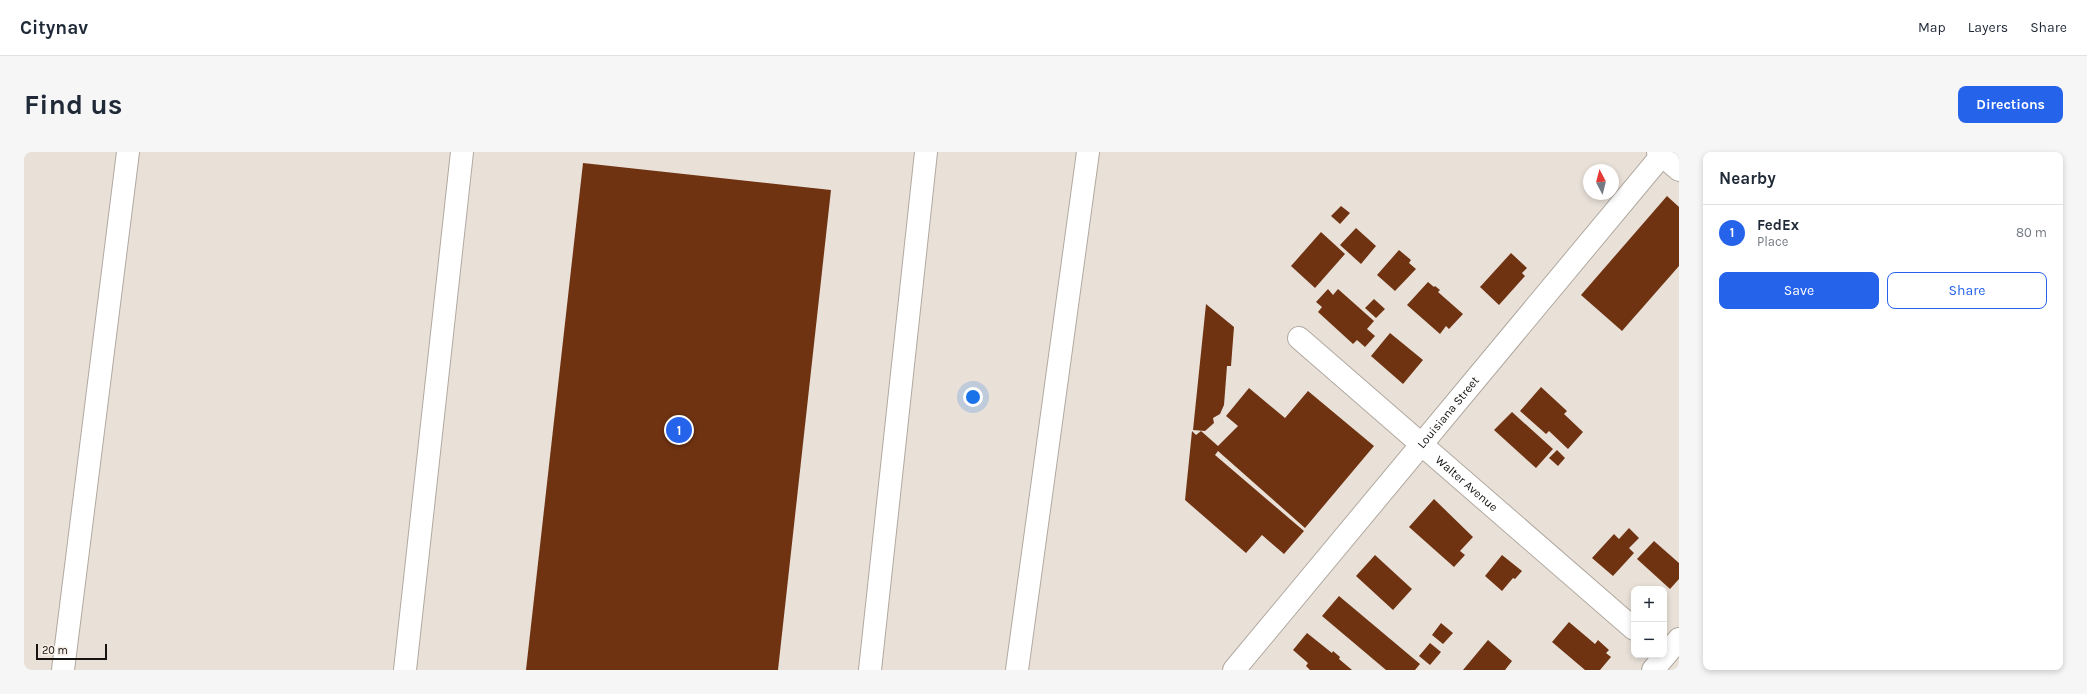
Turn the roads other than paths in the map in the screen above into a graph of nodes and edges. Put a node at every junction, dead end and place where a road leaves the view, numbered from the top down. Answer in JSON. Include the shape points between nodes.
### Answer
{"nodes":[{"id":1,"x":128,"y":152,"type":"edge"},
{"id":2,"x":462,"y":152,"type":"edge"},
{"id":3,"x":926,"y":152,"type":"edge"},
{"id":4,"x":1088,"y":152,"type":"edge"},
{"id":5,"x":1660,"y":154,"type":"edge"},
{"id":6,"x":1679,"y":170,"type":"edge"},
{"id":7,"x":1299,"y":338,"type":"dead end"},
{"id":8,"x":1420,"y":445,"type":"junction"},
{"id":9,"x":1631,"y":625,"type":"edge"},
{"id":10,"x":63,"y":670,"type":"edge"},
{"id":11,"x":405,"y":670,"type":"edge"},
{"id":12,"x":870,"y":670,"type":"edge"},
{"id":13,"x":1017,"y":670,"type":"edge"},
{"id":14,"x":1234,"y":670,"type":"edge"}],
"edges":[{"from":1,"to":10,"type":"street"},
{"from":2,"to":11,"type":"street"},
{"from":3,"to":12,"type":"street"},
{"from":4,"to":13,"type":"street"},
{"from":5,"to":6,"type":"street"},
{"from":5,"to":8,"type":"street","name":"Louisiana Street"},
{"from":7,"to":8,"type":"street","name":"Walter Avenue"},
{"from":8,"to":9,"type":"street","name":"Walter Avenue"},
{"from":8,"to":14,"type":"street","name":"Louisiana Street"}]}
